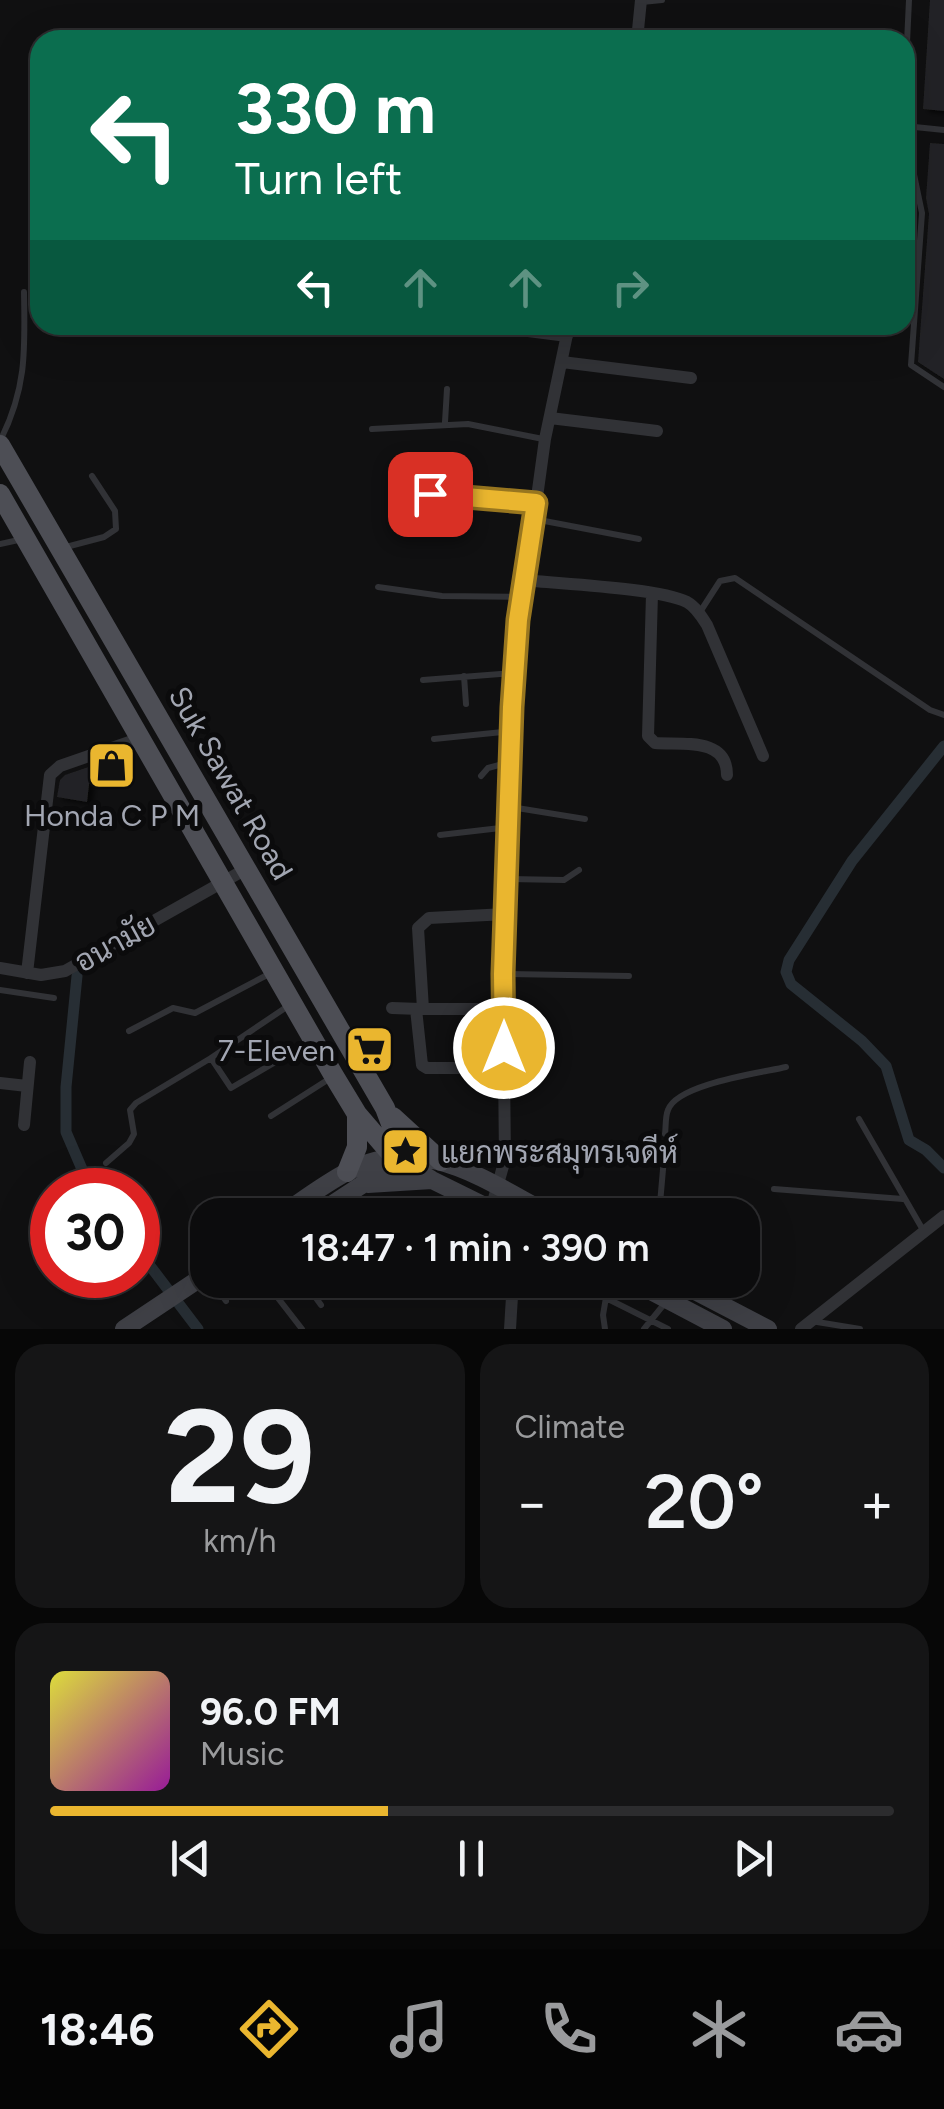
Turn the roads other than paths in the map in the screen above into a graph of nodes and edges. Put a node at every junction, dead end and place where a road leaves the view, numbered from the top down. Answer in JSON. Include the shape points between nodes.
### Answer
{"nodes":[{"id":1,"x":662,"y":0,"type":"edge"},
{"id":2,"x":909,"y":0,"type":"edge"},
{"id":3,"x":640,"y":1,"type":"edge"},
{"id":4,"x":638,"y":30,"type":"edge"},
{"id":5,"x":908,"y":30,"type":"edge"},
{"id":6,"x":915,"y":129,"type":"edge"},
{"id":7,"x":944,"y":130,"type":"edge"},
{"id":8,"x":915,"y":178,"type":"edge"},
{"id":9,"x":24,"y":292,"type":"dead end"},
{"id":10,"x":915,"y":310,"type":"edge"},
{"id":11,"x":567,"y":335,"type":"edge"},
{"id":12,"x":913,"y":335,"type":"edge"},
{"id":13,"x":562,"y":362,"type":"junction"},
{"id":14,"x":692,"y":378,"type":"dead end"},
{"id":15,"x":944,"y":388,"type":"edge"},
{"id":16,"x":447,"y":389,"type":"dead end"},
{"id":17,"x":550,"y":418,"type":"junction"},
{"id":18,"x":445,"y":423,"type":"junction"},
{"id":19,"x":372,"y":430,"type":"dead end"},
{"id":20,"x":657,"y":431,"type":"dead end"},
{"id":21,"x":546,"y":439,"type":"junction"},
{"id":22,"x":0,"y":443,"type":"edge"},
{"id":23,"x":92,"y":476,"type":"dead end"},
{"id":24,"x":0,"y":494,"type":"edge"},
{"id":25,"x":430,"y":494,"type":"dead end"},
{"id":26,"x":536,"y":503,"type":"junction"},
{"id":27,"x":533,"y":519,"type":"junction"},
{"id":28,"x":638,"y":538,"type":"dead end"},
{"id":29,"x":26,"y":539,"type":"junction"},
{"id":30,"x":0,"y":544,"type":"edge"},
{"id":31,"x":60,"y":549,"type":"junction"},
{"id":32,"x":524,"y":580,"type":"junction"},
{"id":33,"x":378,"y":587,"type":"dead end"},
{"id":34,"x":652,"y":594,"type":"junction"},
{"id":35,"x":521,"y":597,"type":"junction"},
{"id":36,"x":700,"y":613,"type":"junction"},
{"id":37,"x":514,"y":672,"type":"junction"},
{"id":38,"x":464,"y":676,"type":"junction"},
{"id":39,"x":422,"y":680,"type":"dead end"},
{"id":40,"x":466,"y":704,"type":"dead end"},
{"id":41,"x":944,"y":716,"type":"edge"},
{"id":42,"x":512,"y":731,"type":"junction"},
{"id":43,"x":141,"y":738,"type":"junction"},
{"id":44,"x":434,"y":739,"type":"dead end"},
{"id":45,"x":763,"y":756,"type":"dead end"},
{"id":46,"x":511,"y":762,"type":"junction"},
{"id":47,"x":727,"y":775,"type":"dead end"},
{"id":48,"x":481,"y":776,"type":"dead end"},
{"id":49,"x":509,"y":807,"type":"junction"},
{"id":50,"x":585,"y":818,"type":"dead end"},
{"id":51,"x":509,"y":827,"type":"junction"},
{"id":52,"x":440,"y":835,"type":"dead end"},
{"id":53,"x":246,"y":869,"type":"junction"},
{"id":54,"x":579,"y":870,"type":"dead end"},
{"id":55,"x":508,"y":879,"type":"junction"},
{"id":56,"x":224,"y":882,"type":"junction"},
{"id":57,"x":506,"y":914,"type":"junction"},
{"id":58,"x":0,"y":968,"type":"edge"},
{"id":59,"x":274,"y":971,"type":"junction"},
{"id":60,"x":34,"y":974,"type":"junction"},
{"id":61,"x":503,"y":974,"type":"junction"},
{"id":62,"x":628,"y":976,"type":"dead end"},
{"id":63,"x":0,"y":990,"type":"edge"},
{"id":64,"x":38,"y":996,"type":"junction"},
{"id":65,"x":54,"y":998,"type":"dead end"},
{"id":66,"x":292,"y":1003,"type":"junction"},
{"id":67,"x":392,"y":1008,"type":"dead end"},
{"id":68,"x":420,"y":1009,"type":"junction"},
{"id":69,"x":504,"y":1010,"type":"junction"},
{"id":70,"x":129,"y":1031,"type":"dead end"},
{"id":71,"x":313,"y":1040,"type":"junction"},
{"id":72,"x":211,"y":1058,"type":"junction"},
{"id":73,"x":30,"y":1062,"type":"dead end"},
{"id":74,"x":786,"y":1067,"type":"dead end"},
{"id":75,"x":464,"y":1068,"type":"dead end"},
{"id":76,"x":334,"y":1076,"type":"junction"},
{"id":77,"x":0,"y":1083,"type":"edge"},
{"id":78,"x":27,"y":1086,"type":"junction"},
{"id":79,"x":384,"y":1108,"type":"junction"},
{"id":80,"x":356,"y":1114,"type":"junction"},
{"id":81,"x":272,"y":1116,"type":"dead end"},
{"id":82,"x":859,"y":1119,"type":"dead end"},
{"id":83,"x":24,"y":1126,"type":"dead end"},
{"id":84,"x":665,"y":1134,"type":"dead end"},
{"id":85,"x":393,"y":1156,"type":"junction"},
{"id":86,"x":664,"y":1158,"type":"dead end"},
{"id":87,"x":106,"y":1163,"type":"dead end"},
{"id":88,"x":437,"y":1170,"type":"junction"},
{"id":89,"x":347,"y":1172,"type":"junction"},
{"id":90,"x":366,"y":1184,"type":"junction"},
{"id":91,"x":451,"y":1188,"type":"junction"},
{"id":92,"x":498,"y":1188,"type":"junction"},
{"id":93,"x":774,"y":1189,"type":"dead end"},
{"id":94,"x":307,"y":1198,"type":"edge"},
{"id":95,"x":343,"y":1198,"type":"edge"},
{"id":96,"x":448,"y":1198,"type":"edge"},
{"id":97,"x":470,"y":1198,"type":"edge"},
{"id":98,"x":498,"y":1198,"type":"edge"},
{"id":99,"x":518,"y":1198,"type":"edge"},
{"id":100,"x":660,"y":1198,"type":"edge"},
{"id":101,"x":903,"y":1198,"type":"junction"},
{"id":102,"x":944,"y":1216,"type":"edge"},
{"id":103,"x":923,"y":1230,"type":"junction"},
{"id":104,"x":190,"y":1285,"type":"edge"},
{"id":105,"x":223,"y":1298,"type":"edge"},
{"id":106,"x":278,"y":1298,"type":"edge"},
{"id":107,"x":316,"y":1298,"type":"edge"},
{"id":108,"x":514,"y":1298,"type":"edge"},
{"id":109,"x":606,"y":1298,"type":"joint"},
{"id":110,"x":709,"y":1298,"type":"edge"},
{"id":111,"x":668,"y":1299,"type":"joint"},
{"id":112,"x":226,"y":1301,"type":"dead end"},
{"id":113,"x":321,"y":1305,"type":"dead end"},
{"id":114,"x":651,"y":1321,"type":"junction"},
{"id":115,"x":701,"y":1323,"type":"edge"},
{"id":116,"x":805,"y":1325,"type":"edge"},
{"id":117,"x":515,"y":1328,"type":"edge"},
{"id":118,"x":124,"y":1329,"type":"edge"},
{"id":119,"x":302,"y":1329,"type":"edge"},
{"id":120,"x":605,"y":1329,"type":"edge"},
{"id":121,"x":644,"y":1329,"type":"edge"},
{"id":122,"x":668,"y":1329,"type":"edge"},
{"id":123,"x":723,"y":1329,"type":"edge"},
{"id":124,"x":768,"y":1329,"type":"edge"},
{"id":125,"x":860,"y":1329,"type":"edge"}],
"edges":[{"from":1,"to":3,"type":"lane"},
{"from":2,"to":5,"type":"lane"},
{"from":3,"to":4,"type":"street"},
{"from":6,"to":7,"type":"lane"},
{"from":8,"to":10,"type":"lane","via":[[922,213]]},
{"from":9,"to":22,"type":"lane","via":[[25,364],[16,410]]},
{"from":11,"to":13,"type":"street"},
{"from":12,"to":15,"type":"lane","via":[[911,365]]},
{"from":13,"to":14,"type":"street"},
{"from":13,"to":17,"type":"street"},
{"from":16,"to":18,"type":"lane"},
{"from":17,"to":20,"type":"street"},
{"from":17,"to":21,"type":"street"},
{"from":18,"to":19,"type":"lane"},
{"from":18,"to":21,"type":"lane"},
{"from":21,"to":26,"type":"street"},
{"from":22,"to":31,"type":"main road","name":"Suk Sawat Road"},
{"from":23,"to":31,"type":"lane","via":[[114,511],[116,529]]},
{"from":24,"to":29,"type":"main road","name":"Suk Sawat Road"},
{"from":25,"to":26,"type":"lane"},
{"from":26,"to":27,"type":"street"},
{"from":27,"to":28,"type":"lane"},
{"from":27,"to":32,"type":"street"},
{"from":29,"to":30,"type":"lane"},
{"from":29,"to":43,"type":"main road","name":"Suk Sawat Road"},
{"from":31,"to":53,"type":"main road","name":"Suk Sawat Road"},
{"from":32,"to":34,"type":"street"},
{"from":32,"to":35,"type":"street"},
{"from":33,"to":35,"type":"lane"},
{"from":34,"to":36,"type":"street","via":[[687,602]]},
{"from":34,"to":47,"type":"street","via":[[648,736],[655,744],[717,750]]},
{"from":35,"to":37,"type":"street"},
{"from":36,"to":41,"type":"lane","via":[[720,580],[735,578]]},
{"from":36,"to":45,"type":"street"},
{"from":37,"to":38,"type":"lane"},
{"from":37,"to":42,"type":"street"},
{"from":38,"to":39,"type":"lane"},
{"from":38,"to":40,"type":"lane"},
{"from":42,"to":44,"type":"lane"},
{"from":42,"to":46,"type":"street"},
{"from":43,"to":56,"type":"main road","name":"Suk Sawat Road"},
{"from":43,"to":60,"type":"street","via":[[50,775]]},
{"from":46,"to":48,"type":"lane"},
{"from":46,"to":49,"type":"street"},
{"from":49,"to":50,"type":"lane"},
{"from":49,"to":51,"type":"street"},
{"from":51,"to":52,"type":"lane"},
{"from":51,"to":55,"type":"street"},
{"from":53,"to":56,"type":"street","name":"อนามัย"},
{"from":53,"to":79,"type":"main road","name":"Suk Sawat Road"},
{"from":54,"to":55,"type":"lane","via":[[564,880]]},
{"from":55,"to":57,"type":"street"},
{"from":56,"to":59,"type":"main road","name":"Suk Sawat Road"},
{"from":56,"to":60,"type":"street","name":"อนามัย","via":[[65,971]]},
{"from":57,"to":61,"type":"street"},
{"from":57,"to":68,"type":"street","via":[[424,921],[418,928]]},
{"from":58,"to":60,"type":"street"},
{"from":59,"to":66,"type":"main road","name":"Suk Sawat Road"},
{"from":59,"to":70,"type":"lane","via":[[196,1014],[173,1008]]},
{"from":60,"to":64,"type":"lane"},
{"from":61,"to":62,"type":"lane"},
{"from":61,"to":69,"type":"street"},
{"from":63,"to":64,"type":"lane"},
{"from":64,"to":65,"type":"lane"},
{"from":66,"to":71,"type":"main road","name":"Suk Sawat Road"},
{"from":66,"to":72,"type":"lane"},
{"from":67,"to":68,"type":"street"},
{"from":68,"to":69,"type":"street"},
{"from":68,"to":75,"type":"street","via":[[422,1065]]},
{"from":69,"to":92,"type":"street","via":[[505,1158]]},
{"from":71,"to":72,"type":"lane","via":[[231,1088]]},
{"from":71,"to":76,"type":"main road","name":"Suk Sawat Road"},
{"from":72,"to":87,"type":"lane","via":[[136,1103],[130,1110],[134,1134]]},
{"from":73,"to":78,"type":"street"},
{"from":74,"to":84,"type":"lane","via":[[687,1093],[668,1110]]},
{"from":76,"to":80,"type":"main road","name":"Suk Sawat Road"},
{"from":76,"to":81,"type":"lane"},
{"from":77,"to":78,"type":"street"},
{"from":78,"to":83,"type":"street"},
{"from":79,"to":85,"type":"main road","name":"Suk Sawat Road","via":[[396,1137]]},
{"from":79,"to":88,"type":"main road"},
{"from":80,"to":85,"type":"main road","name":"Suk Sawat Road"},
{"from":80,"to":89,"type":"main road","via":[[357,1146]]},
{"from":82,"to":101,"type":"lane"},
{"from":85,"to":88,"type":"main road","via":[[425,1156]]},
{"from":85,"to":89,"type":"main road"},
{"from":85,"to":90,"type":"main road"},
{"from":86,"to":100,"type":"lane"},
{"from":88,"to":90,"type":"main road"},
{"from":88,"to":91,"type":"main road"},
{"from":88,"to":92,"type":"main road"},
{"from":89,"to":94,"type":"main road"},
{"from":90,"to":95,"type":"main road"},
{"from":91,"to":96,"type":"lane"},
{"from":91,"to":97,"type":"main road"},
{"from":92,"to":98,"type":"street"},
{"from":92,"to":99,"type":"main road"},
{"from":93,"to":101,"type":"lane"},
{"from":101,"to":103,"type":"lane"},
{"from":102,"to":103,"type":"street"},
{"from":103,"to":116,"type":"street"},
{"from":104,"to":118,"type":"main road"},
{"from":105,"to":112,"type":"lane"},
{"from":106,"to":119,"type":"lane"},
{"from":107,"to":113,"type":"lane"},
{"from":108,"to":117,"type":"street"},
{"from":109,"to":114,"type":"lane"},
{"from":109,"to":120,"type":"lane"},
{"from":110,"to":124,"type":"main road"},
{"from":111,"to":114,"type":"lane"},
{"from":111,"to":115,"type":"main road"},
{"from":114,"to":121,"type":"lane"},
{"from":114,"to":122,"type":"lane"},
{"from":115,"to":123,"type":"main road"},
{"from":116,"to":125,"type":"lane"}]}
